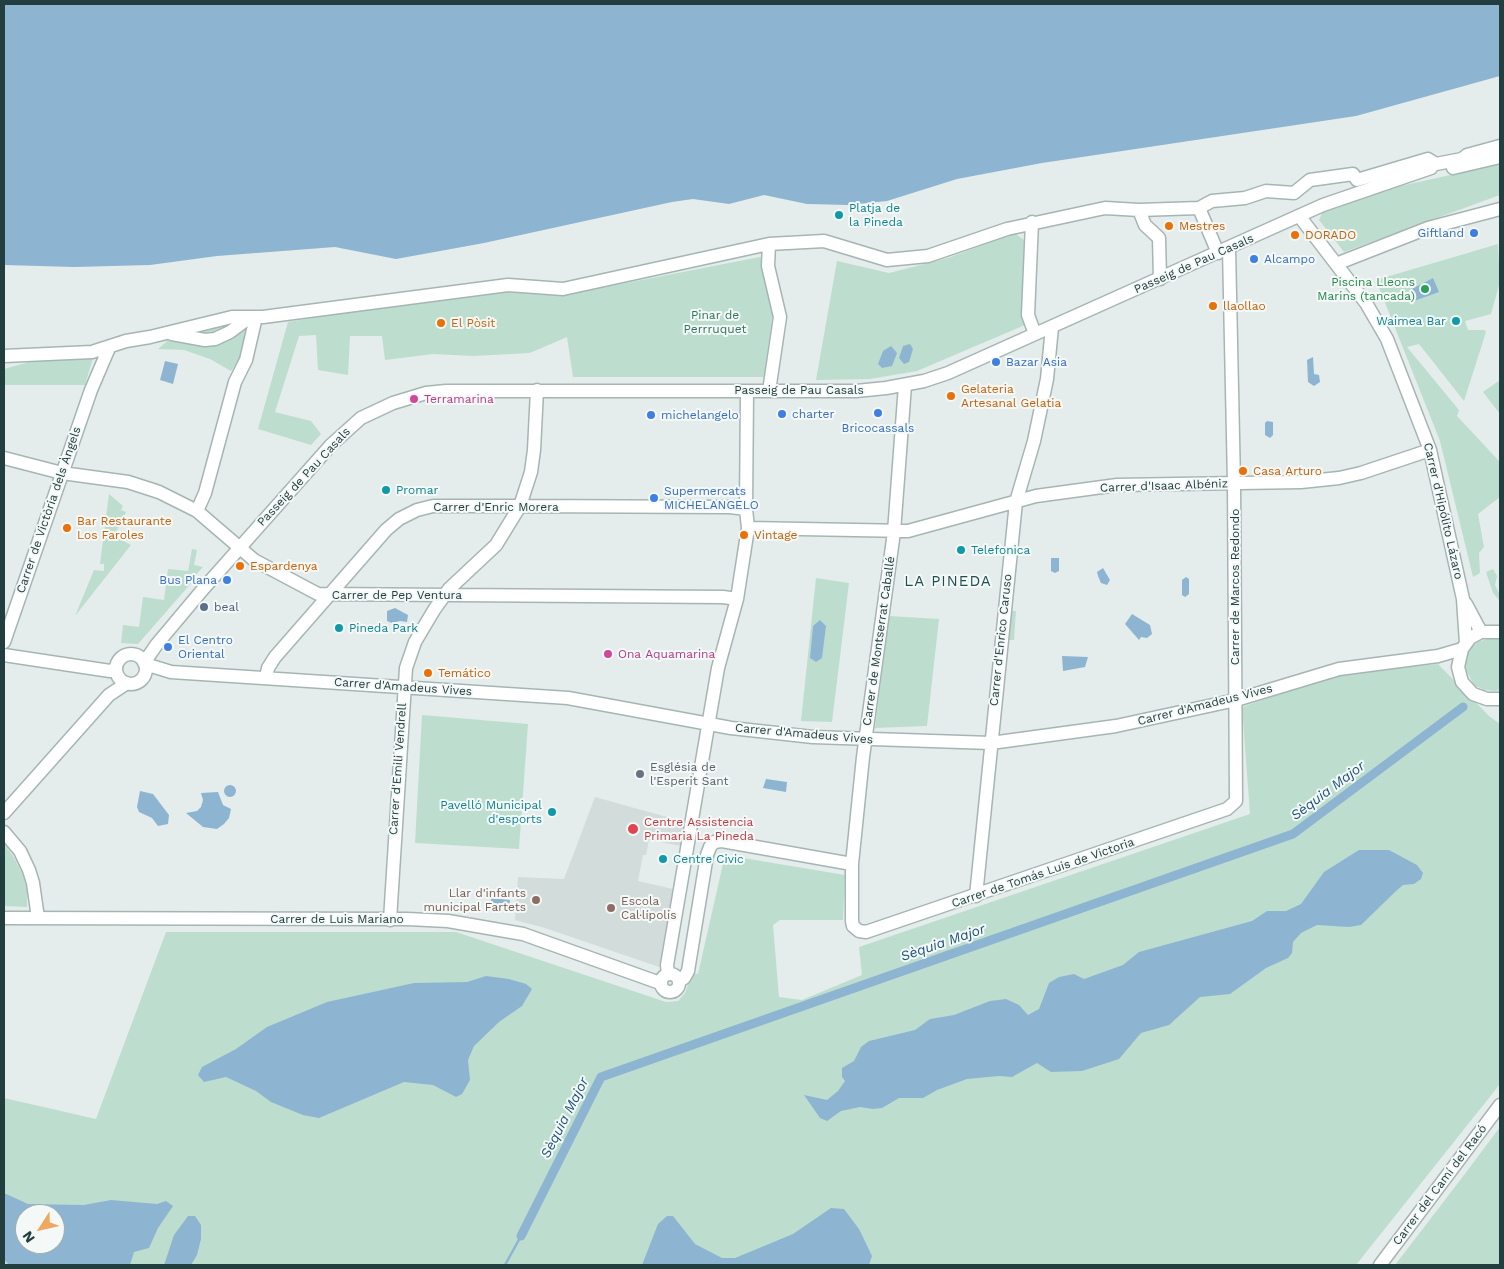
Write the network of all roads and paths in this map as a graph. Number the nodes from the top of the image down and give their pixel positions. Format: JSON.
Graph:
{"nodes":[{"id":1,"x":1500,"y":146,"type":"edge"},
{"id":2,"x":1500,"y":157,"type":"edge"},
{"id":3,"x":1199,"y":208,"type":"junction"},
{"id":4,"x":1500,"y":209,"type":"edge"},
{"id":5,"x":1139,"y":210,"type":"junction"},
{"id":6,"x":1300,"y":217,"type":"junction"},
{"id":7,"x":1032,"y":222,"type":"junction"},
{"id":8,"x":769,"y":244,"type":"junction"},
{"id":9,"x":1224,"y":251,"type":"junction"},
{"id":10,"x":1336,"y":264,"type":"junction"},
{"id":11,"x":1160,"y":279,"type":"junction"},
{"id":12,"x":253,"y":317,"type":"junction"},
{"id":13,"x":1052,"y":327,"type":"junction"},
{"id":14,"x":1035,"y":334,"type":"junction"},
{"id":15,"x":108,"y":348,"type":"junction"},
{"id":16,"x":4,"y":356,"type":"edge"},
{"id":17,"x":905,"y":385,"type":"junction"},
{"id":18,"x":537,"y":390,"type":"junction"},
{"id":19,"x":746,"y":391,"type":"junction"},
{"id":20,"x":769,"y":391,"type":"junction"},
{"id":21,"x":1430,"y":450,"type":"junction"},
{"id":22,"x":4,"y":458,"type":"edge"},
{"id":23,"x":62,"y":474,"type":"junction"},
{"id":24,"x":1234,"y":483,"type":"junction"},
{"id":25,"x":1016,"y":502,"type":"junction"},
{"id":26,"x":520,"y":506,"type":"junction"},
{"id":27,"x":746,"y":509,"type":"junction"},
{"id":28,"x":197,"y":511,"type":"junction"},
{"id":29,"x":748,"y":528,"type":"junction"},
{"id":30,"x":894,"y":532,"type":"junction"},
{"id":31,"x":239,"y":548,"type":"junction"},
{"id":32,"x":328,"y":595,"type":"junction"},
{"id":33,"x":444,"y":596,"type":"junction"},
{"id":34,"x":737,"y":599,"type":"junction"},
{"id":35,"x":1463,"y":600,"type":"junction"},
{"id":36,"x":1481,"y":632,"type":"junction"},
{"id":37,"x":1500,"y":632,"type":"edge"},
{"id":38,"x":4,"y":642,"type":"edge"},
{"id":39,"x":1464,"y":646,"type":"junction"},
{"id":40,"x":155,"y":647,"type":"junction"},
{"id":41,"x":4,"y":655,"type":"edge"},
{"id":42,"x":133,"y":655,"type":"junction"},
{"id":43,"x":1438,"y":656,"type":"junction"},
{"id":44,"x":1458,"y":667,"type":"junction"},
{"id":45,"x":110,"y":668,"type":"junction"},
{"id":46,"x":144,"y":668,"type":"junction"},
{"id":47,"x":162,"y":671,"type":"junction"},
{"id":48,"x":266,"y":678,"type":"junction"},
{"id":49,"x":127,"y":683,"type":"junction"},
{"id":50,"x":403,"y":687,"type":"junction"},
{"id":51,"x":111,"y":691,"type":"junction"},
{"id":52,"x":1500,"y":699,"type":"edge"},
{"id":53,"x":1236,"y":700,"type":"junction"},
{"id":54,"x":709,"y":724,"type":"junction"},
{"id":55,"x":866,"y":740,"type":"junction"},
{"id":56,"x":991,"y":742,"type":"junction"},
{"id":57,"x":1233,"y":805,"type":"joint"},
{"id":58,"x":4,"y":814,"type":"edge"},
{"id":59,"x":4,"y":832,"type":"edge"},
{"id":60,"x":852,"y":864,"type":"junction"},
{"id":61,"x":976,"y":896,"type":"junction"},
{"id":62,"x":4,"y":918,"type":"edge"},
{"id":63,"x":38,"y":918,"type":"junction"},
{"id":64,"x":390,"y":920,"type":"junction"},
{"id":65,"x":853,"y":926,"type":"joint"},
{"id":66,"x":669,"y":979,"type":"junction"},
{"id":67,"x":1500,"y":1105,"type":"edge"},
{"id":68,"x":1380,"y":1265,"type":"edge"}],
"edges":[{"from":1,"to":3,"type":"street"},
{"from":2,"to":6,"type":"street","name":"Passeig de Pau Casals"},
{"from":3,"to":5,"type":"street"},
{"from":3,"to":9,"type":"street"},
{"from":4,"to":10,"type":"street"},
{"from":5,"to":7,"type":"street"},
{"from":5,"to":11,"type":"street"},
{"from":6,"to":9,"type":"street","name":"Passeig de Pau Casals"},
{"from":6,"to":10,"type":"street","name":"Carrer d'Hipólito Lázaro"},
{"from":7,"to":8,"type":"street"},
{"from":7,"to":14,"type":"street"},
{"from":8,"to":12,"type":"street"},
{"from":8,"to":20,"type":"street"},
{"from":9,"to":11,"type":"street","name":"Passeig de Pau Casals"},
{"from":9,"to":24,"type":"street","name":"Carrer de Marcos Redondo"},
{"from":10,"to":21,"type":"street","name":"Carrer d'Hipólito Lázaro"},
{"from":11,"to":13,"type":"street","name":"Passeig de Pau Casals"},
{"from":12,"to":15,"type":"street"},
{"from":12,"to":28,"type":"street"},
{"from":13,"to":14,"type":"street","name":"Passeig de Pau Casals"},
{"from":13,"to":25,"type":"street","name":"Carrer d'Enrico Caruso"},
{"from":14,"to":17,"type":"street","name":"Passeig de Pau Casals"},
{"from":15,"to":16,"type":"street"},
{"from":15,"to":23,"type":"street","name":"Carrer de Victòria dels Àngels"},
{"from":17,"to":20,"type":"street","name":"Passeig de Pau Casals"},
{"from":17,"to":30,"type":"street","name":"Carrer de Montserrat Caballé"},
{"from":18,"to":19,"type":"street","name":"Passeig de Pau Casals"},
{"from":18,"to":26,"type":"street","name":"Carrer d'Emili Vendrell"},
{"from":18,"to":31,"type":"street","name":"Passeig de Pau Casals"},
{"from":19,"to":20,"type":"street","name":"Passeig de Pau Casals"},
{"from":19,"to":27,"type":"street"},
{"from":21,"to":24,"type":"street","name":"Carrer d'Isaac Albéniz"},
{"from":21,"to":35,"type":"street","name":"Carrer d'Hipólito Lázaro"},
{"from":22,"to":23,"type":"street","name":"Carrer de Pep Ventura"},
{"from":23,"to":28,"type":"street","name":"Carrer de Pep Ventura"},
{"from":23,"to":38,"type":"street","name":"Carrer de Victòria dels Àngels"},
{"from":24,"to":25,"type":"street","name":"Carrer d'Isaac Albéniz"},
{"from":24,"to":53,"type":"street","name":"Carrer de Marcos Redondo"},
{"from":25,"to":30,"type":"street","name":"Carrer d'Isaac Albéniz"},
{"from":25,"to":56,"type":"street","name":"Carrer d'Enrico Caruso"},
{"from":26,"to":27,"type":"street","name":"Carrer d'Enric Morera"},
{"from":26,"to":32,"type":"street","name":"Carrer d'Enric Morera"},
{"from":26,"to":33,"type":"street","name":"Carrer d'Emili Vendrell"},
{"from":27,"to":29,"type":"street"},
{"from":28,"to":31,"type":"street","name":"Carrer de Pep Ventura"},
{"from":29,"to":30,"type":"street","name":"Carrer d'Isaac Albéniz"},
{"from":29,"to":34,"type":"street"},
{"from":30,"to":55,"type":"street","name":"Carrer de Montserrat Caballé"},
{"from":31,"to":32,"type":"street","name":"Carrer de Pep Ventura"},
{"from":31,"to":40,"type":"street","name":"Passeig de Pau Casals"},
{"from":32,"to":33,"type":"street","name":"Carrer de Pep Ventura"},
{"from":32,"to":48,"type":"street","name":"Carrer d'Enric Morera"},
{"from":33,"to":34,"type":"street","name":"Carrer de Pep Ventura"},
{"from":33,"to":50,"type":"street","name":"Carrer d'Emili Vendrell"},
{"from":34,"to":54,"type":"street"},
{"from":35,"to":36,"type":"street","name":"Carrer d'Hipólito Lázaro"},
{"from":35,"to":39,"type":"street","name":"Carrer d'Hipólito Lázaro"},
{"from":36,"to":37,"type":"street"},
{"from":36,"to":39,"type":"street","name":"Carrer d'Amadeus Vives"},
{"from":39,"to":43,"type":"street","name":"Carrer d'Amadeus Vives"},
{"from":39,"to":44,"type":"street","name":"Carrer d'Hipólito Lázaro"},
{"from":40,"to":42,"type":"street","name":"Passeig de Pau Casals"},
{"from":40,"to":46,"type":"street","name":"Passeig de Pau Casals"},
{"from":40,"to":47,"type":"street"},
{"from":41,"to":45,"type":"street"},
{"from":42,"to":45,"type":"street"},
{"from":42,"to":46,"type":"street"},
{"from":43,"to":44,"type":"street"},
{"from":43,"to":53,"type":"street","name":"Carrer d'Amadeus Vives"},
{"from":44,"to":52,"type":"street"},
{"from":45,"to":49,"type":"street"},
{"from":45,"to":51,"type":"street"},
{"from":46,"to":47,"type":"street","name":"Carrer d'Amadeus Vives"},
{"from":46,"to":49,"type":"street"},
{"from":47,"to":48,"type":"street","name":"Carrer d'Amadeus Vives"},
{"from":48,"to":50,"type":"street","name":"Carrer d'Amadeus Vives"},
{"from":49,"to":51,"type":"street"},
{"from":50,"to":54,"type":"street","name":"Carrer d'Amadeus Vives"},
{"from":50,"to":64,"type":"street","name":"Carrer d'Emili Vendrell"},
{"from":51,"to":58,"type":"street"},
{"from":53,"to":56,"type":"street","name":"Carrer d'Amadeus Vives"},
{"from":53,"to":57,"type":"street","name":"Carrer de Marcos Redondo"},
{"from":54,"to":55,"type":"street","name":"Carrer d'Amadeus Vives"},
{"from":54,"to":66,"type":"street"},
{"from":55,"to":56,"type":"street","name":"Carrer d'Amadeus Vives"},
{"from":55,"to":60,"type":"street","name":"Carrer de Montserrat Caballé"},
{"from":56,"to":61,"type":"street","name":"Carrer d'Enrico Caruso"},
{"from":57,"to":61,"type":"street","name":"Carrer de Tomás Luis de Victoria"},
{"from":59,"to":63,"type":"street"},
{"from":60,"to":65,"type":"street","name":"Carrer de Montserrat Caballé"},
{"from":60,"to":66,"type":"street"},
{"from":61,"to":65,"type":"street","name":"Carrer de Tomás Luis de Victoria"},
{"from":62,"to":63,"type":"street","name":"Carrer de Luis Mariano"},
{"from":63,"to":64,"type":"street","name":"Carrer de Luis Mariano"},
{"from":64,"to":66,"type":"street","name":"Carrer de Luis Mariano"},
{"from":67,"to":68,"type":"street","name":"Carrer del Camí del Racó"}]}
